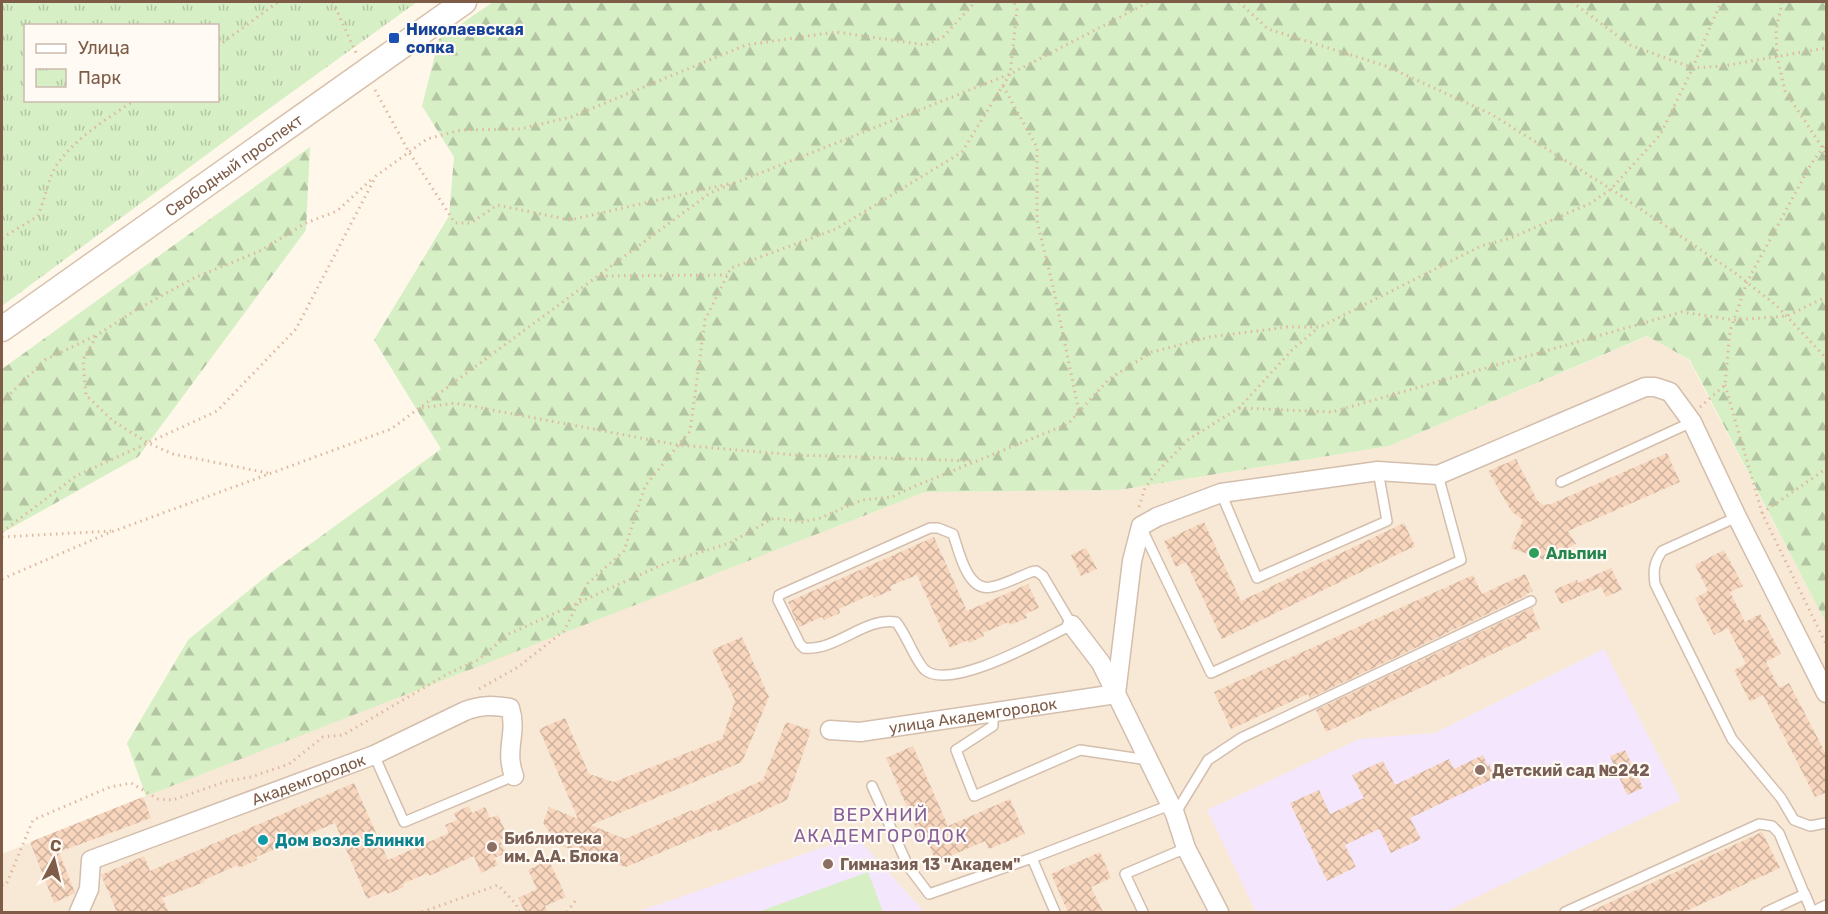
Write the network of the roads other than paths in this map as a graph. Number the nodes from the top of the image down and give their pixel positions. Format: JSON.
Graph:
{"nodes":[{"id":1,"x":464,"y":2,"type":"edge"},
{"id":2,"x":2,"y":329,"type":"edge"},
{"id":3,"x":1694,"y":426,"type":"junction"},
{"id":4,"x":1378,"y":471,"type":"junction"},
{"id":5,"x":1438,"y":475,"type":"junction"},
{"id":6,"x":1562,"y":482,"type":"dead end"},
{"id":7,"x":1221,"y":493,"type":"junction"},
{"id":8,"x":1737,"y":517,"type":"junction"},
{"id":9,"x":1141,"y":526,"type":"junction"},
{"id":10,"x":1531,"y":601,"type":"dead end"},
{"id":11,"x":1072,"y":625,"type":"junction"},
{"id":12,"x":1827,"y":693,"type":"edge"},
{"id":13,"x":1116,"y":694,"type":"junction"},
{"id":14,"x":993,"y":712,"type":"junction"},
{"id":15,"x":830,"y":730,"type":"dead end"},
{"id":16,"x":374,"y":755,"type":"junction"},
{"id":17,"x":1148,"y":760,"type":"junction"},
{"id":18,"x":514,"y":776,"type":"joint"},
{"id":19,"x":872,"y":786,"type":"dead end"},
{"id":20,"x":1172,"y":809,"type":"junction"},
{"id":21,"x":1827,"y":823,"type":"edge"},
{"id":22,"x":1186,"y":848,"type":"junction"},
{"id":23,"x":1032,"y":858,"type":"junction"},
{"id":24,"x":1805,"y":894,"type":"junction"},
{"id":25,"x":1827,"y":905,"type":"edge"},
{"id":26,"x":79,"y":912,"type":"edge"},
{"id":27,"x":1055,"y":912,"type":"edge"},
{"id":28,"x":1143,"y":912,"type":"edge"},
{"id":29,"x":1219,"y":912,"type":"edge"},
{"id":30,"x":1565,"y":912,"type":"edge"},
{"id":31,"x":1766,"y":912,"type":"edge"}],
"edges":[{"from":1,"to":2,"type":"main road","name":"Свободный проспект"},
{"from":3,"to":5,"type":"street"},
{"from":3,"to":6,"type":"lane"},
{"from":3,"to":8,"type":"street"},
{"from":4,"to":5,"type":"street"},
{"from":4,"to":7,"type":"street"},
{"from":4,"to":7,"type":"lane"},
{"from":5,"to":9,"type":"lane"},
{"from":7,"to":9,"type":"street"},
{"from":8,"to":12,"type":"street"},
{"from":8,"to":21,"type":"lane"},
{"from":9,"to":13,"type":"street"},
{"from":10,"to":20,"type":"lane"},
{"from":11,"to":11,"type":"lane"},
{"from":11,"to":13,"type":"street"},
{"from":13,"to":14,"type":"street","name":"улица Академгородок"},
{"from":13,"to":17,"type":"street"},
{"from":14,"to":15,"type":"street","name":"улица Академгородок"},
{"from":14,"to":17,"type":"lane"},
{"from":16,"to":18,"type":"lane"},
{"from":16,"to":18,"type":"street","name":"Академгородок"},
{"from":16,"to":26,"type":"street","name":"Академгородок"},
{"from":17,"to":20,"type":"street"},
{"from":19,"to":23,"type":"lane"},
{"from":20,"to":22,"type":"street"},
{"from":20,"to":23,"type":"lane"},
{"from":22,"to":28,"type":"lane"},
{"from":22,"to":29,"type":"street"},
{"from":23,"to":27,"type":"lane"},
{"from":24,"to":25,"type":"lane"},
{"from":24,"to":30,"type":"lane"},
{"from":24,"to":31,"type":"lane"}]}
